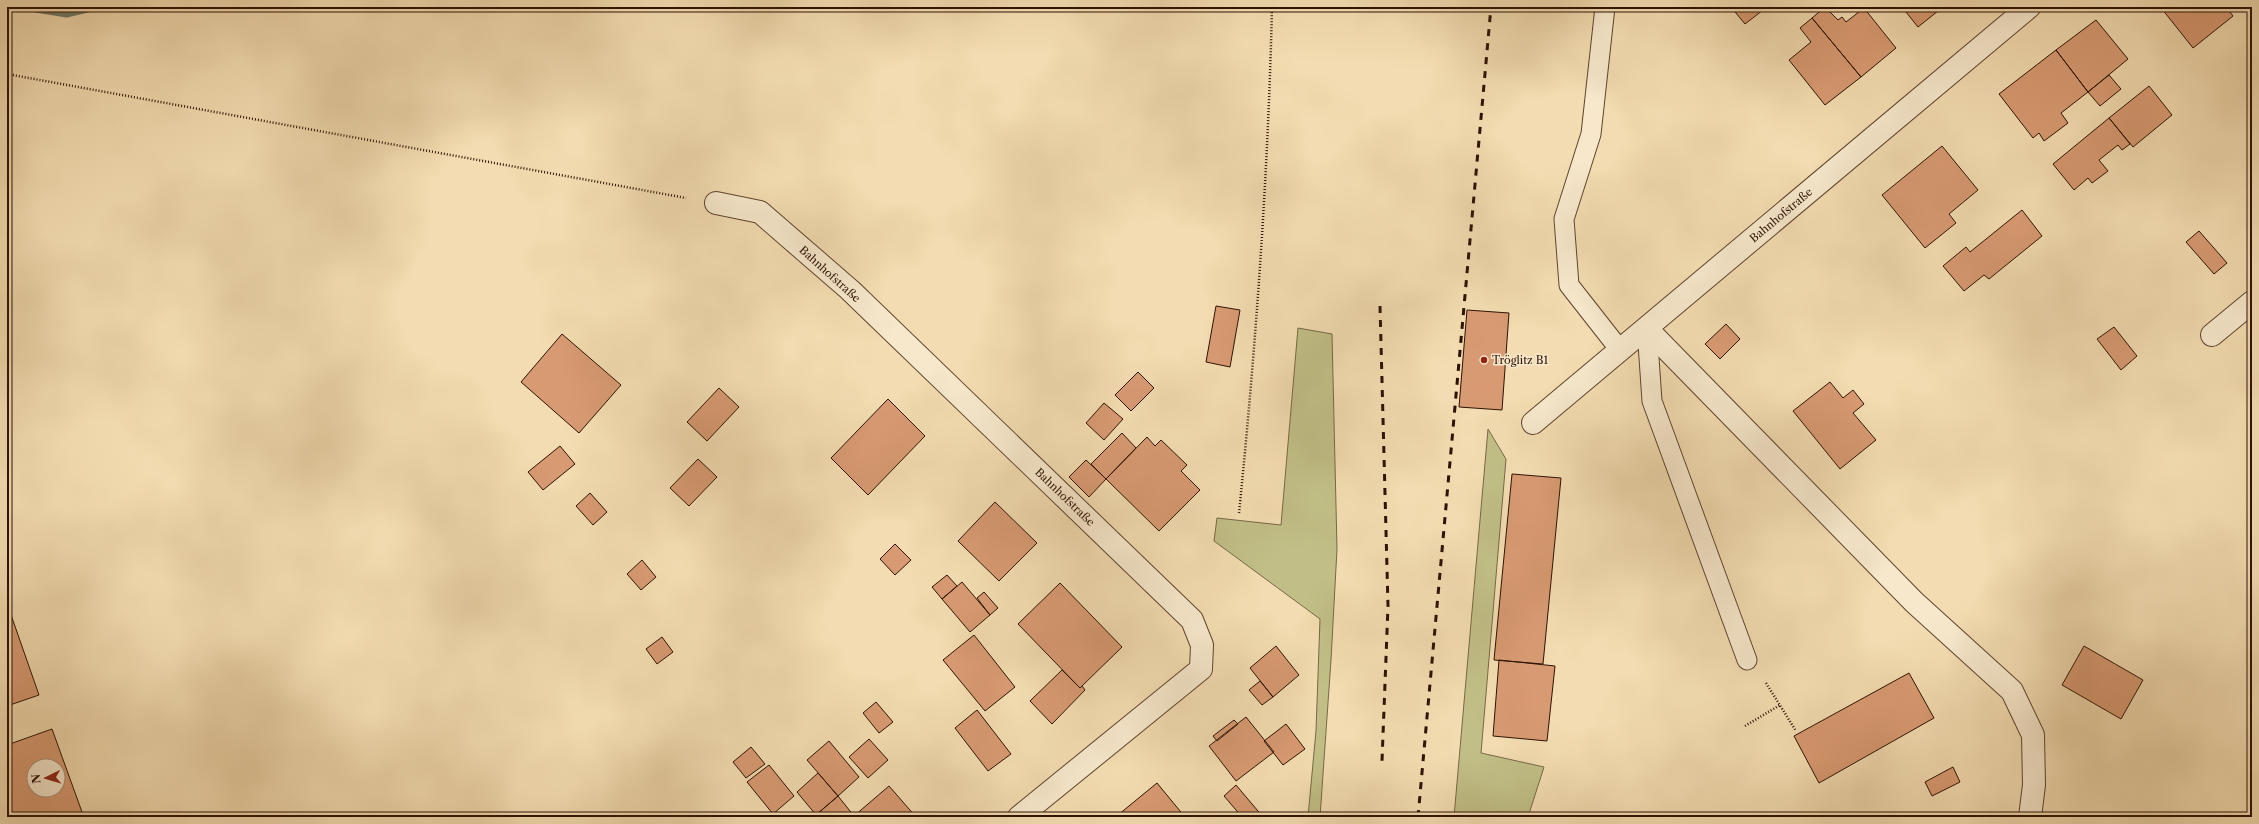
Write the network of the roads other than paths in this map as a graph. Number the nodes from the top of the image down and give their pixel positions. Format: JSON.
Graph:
{"nodes":[{"id":1,"x":1605,"y":7,"type":"edge"},
{"id":2,"x":2029,"y":7,"type":"edge"},
{"id":3,"x":716,"y":203,"type":"road end"},
{"id":4,"x":2252,"y":302,"type":"edge"},
{"id":5,"x":1647,"y":328,"type":"junction"},
{"id":6,"x":2212,"y":335,"type":"dead end"},
{"id":7,"x":1620,"y":350,"type":"junction"},
{"id":8,"x":1533,"y":423,"type":"dead end"},
{"id":9,"x":1747,"y":660,"type":"road end"},
{"id":10,"x":1019,"y":817,"type":"edge"},
{"id":11,"x":2030,"y":817,"type":"edge"}],
"edges":[{"from":1,"to":7,"type":"lane"},
{"from":2,"to":5,"type":"street","name":"Bahnhofstraße"},
{"from":3,"to":10,"type":"street","name":"Bahnhofstraße"},
{"from":4,"to":6,"type":"street"},
{"from":5,"to":7,"type":"street","name":"Bahnhofstraße"},
{"from":5,"to":9,"type":"lane"},
{"from":5,"to":11,"type":"street"},
{"from":7,"to":8,"type":"street","name":"Bahnhofstraße"}]}
